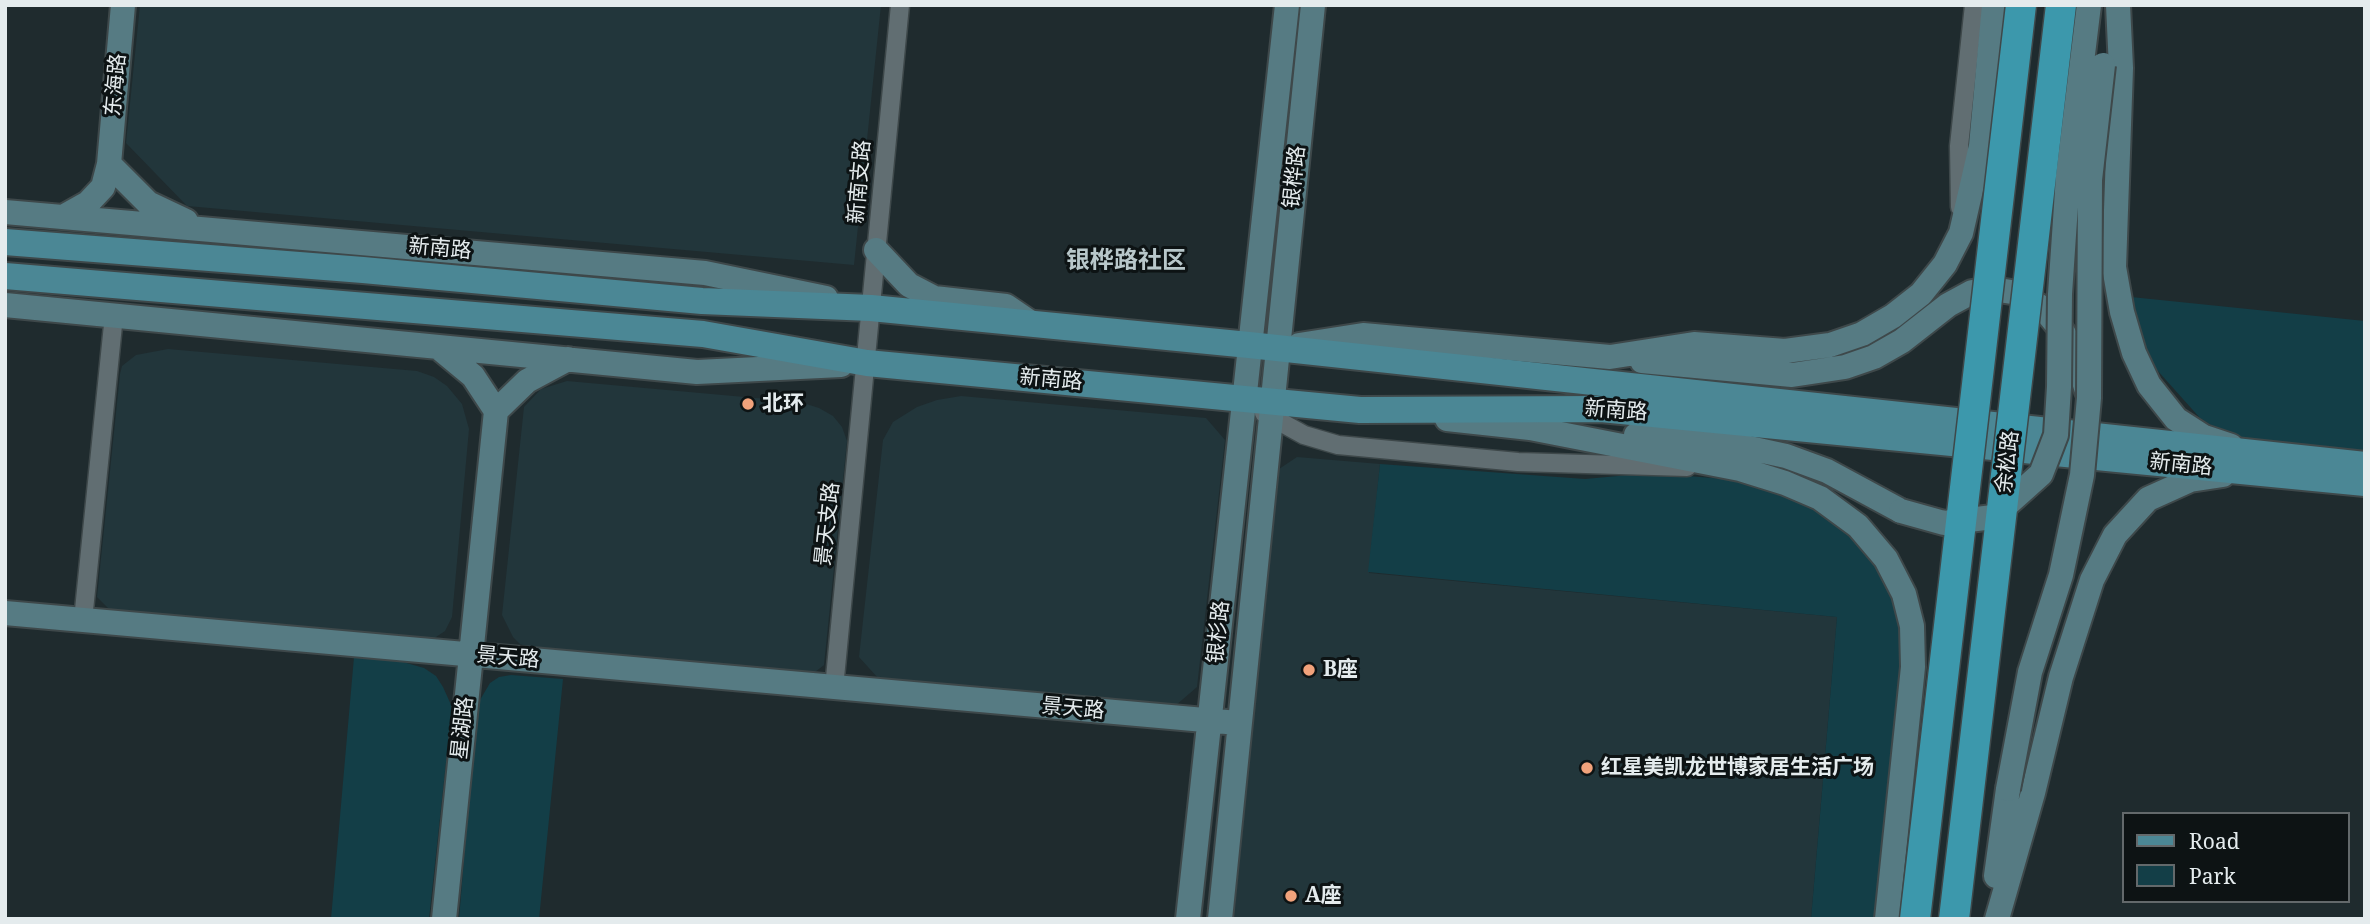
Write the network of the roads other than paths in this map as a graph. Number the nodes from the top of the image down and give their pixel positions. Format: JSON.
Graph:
{"nodes":[{"id":1,"x":123,"y":5,"type":"edge"},
{"id":2,"x":900,"y":5,"type":"edge"},
{"id":3,"x":1287,"y":5,"type":"edge"},
{"id":4,"x":1313,"y":5,"type":"edge"},
{"id":5,"x":1974,"y":5,"type":"edge"},
{"id":6,"x":1994,"y":5,"type":"edge"},
{"id":7,"x":2021,"y":5,"type":"edge"},
{"id":8,"x":2062,"y":5,"type":"edge"},
{"id":9,"x":2089,"y":5,"type":"edge"},
{"id":10,"x":2110,"y":5,"type":"edge"},
{"id":11,"x":2118,"y":5,"type":"edge"},
{"id":12,"x":109,"y":164,"type":"junction"},
{"id":13,"x":5,"y":212,"type":"edge"},
{"id":14,"x":63,"y":217,"type":"junction"},
{"id":15,"x":201,"y":229,"type":"junction"},
{"id":16,"x":1961,"y":233,"type":"junction"},
{"id":17,"x":5,"y":242,"type":"edge"},
{"id":18,"x":876,"y":250,"type":"junction"},
{"id":19,"x":5,"y":276,"type":"edge"},
{"id":20,"x":5,"y":305,"type":"edge"},
{"id":21,"x":872,"y":308,"type":"junction"},
{"id":22,"x":114,"y":315,"type":"junction"},
{"id":23,"x":1031,"y":323,"type":"junction"},
{"id":24,"x":1249,"y":345,"type":"junction"},
{"id":25,"x":438,"y":347,"type":"junction"},
{"id":26,"x":1277,"y":348,"type":"junction"},
{"id":27,"x":1610,"y":357,"type":"junction"},
{"id":28,"x":568,"y":359,"type":"junction"},
{"id":29,"x":867,"y":363,"type":"junction"},
{"id":30,"x":1244,"y":398,"type":"junction"},
{"id":31,"x":2089,"y":398,"type":"junction"},
{"id":32,"x":1272,"y":409,"type":"junction"},
{"id":33,"x":1360,"y":410,"type":"junction"},
{"id":34,"x":496,"y":411,"type":"junction"},
{"id":35,"x":1530,"y":428,"type":"junction"},
{"id":36,"x":2254,"y":462,"type":"junction"},
{"id":37,"x":2365,"y":465,"type":"edge"},
{"id":38,"x":1740,"y":469,"type":"junction"},
{"id":39,"x":2365,"y":483,"type":"edge"},
{"id":40,"x":5,"y":613,"type":"edge"},
{"id":41,"x":83,"y":620,"type":"junction"},
{"id":42,"x":471,"y":655,"type":"junction"},
{"id":43,"x":834,"y":688,"type":"junction"},
{"id":44,"x":1209,"y":721,"type":"junction"},
{"id":45,"x":1238,"y":723,"type":"junction"},
{"id":46,"x":444,"y":919,"type":"edge"},
{"id":47,"x":1188,"y":919,"type":"edge"},
{"id":48,"x":1220,"y":919,"type":"edge"},
{"id":49,"x":1887,"y":919,"type":"edge"},
{"id":50,"x":1915,"y":919,"type":"edge"},
{"id":51,"x":1954,"y":919,"type":"edge"},
{"id":52,"x":1991,"y":919,"type":"edge"},
{"id":53,"x":1997,"y":919,"type":"edge"}],
"edges":[{"from":1,"to":12,"type":"main road","name":"东海路"},
{"from":2,"to":18,"type":"street","name":"新南支路"},
{"from":3,"to":24,"type":"main road","name":"银桦路"},
{"from":4,"to":26,"type":"main road","name":"银桦路"},
{"from":5,"to":16,"type":"street"},
{"from":6,"to":16,"type":"main road"},
{"from":7,"to":50,"type":"highway","name":"余松路","bridge":true},
{"from":8,"to":51,"type":"highway","name":"余松路","bridge":true},
{"from":9,"to":35,"type":"main road","bridge":true},
{"from":10,"to":31,"type":"main road","bridge":true},
{"from":11,"to":36,"type":"main road"},
{"from":12,"to":14,"type":"main road","name":"东海路"},
{"from":12,"to":15,"type":"main road"},
{"from":13,"to":14,"type":"main road","name":"新南路"},
{"from":14,"to":15,"type":"main road","name":"新南路"},
{"from":15,"to":21,"type":"main road","name":"新南路"},
{"from":16,"to":27,"type":"main road"},
{"from":17,"to":21,"type":"main road","name":"新南路"},
{"from":18,"to":21,"type":"street","name":"新南支路"},
{"from":18,"to":23,"type":"main road"},
{"from":19,"to":29,"type":"main road","name":"新南路"},
{"from":20,"to":22,"type":"main road","name":"新南路"},
{"from":21,"to":23,"type":"main road","name":"新南路"},
{"from":21,"to":29,"type":"street","name":"新南支路"},
{"from":22,"to":25,"type":"main road","name":"新南路"},
{"from":22,"to":41,"type":"street"},
{"from":23,"to":24,"type":"main road","name":"新南路"},
{"from":24,"to":26,"type":"main road","name":"新南路"},
{"from":24,"to":30,"type":"main road","name":"银杉路"},
{"from":25,"to":28,"type":"main road","name":"新南路"},
{"from":25,"to":34,"type":"main road"},
{"from":26,"to":27,"type":"main road"},
{"from":26,"to":32,"type":"main road","name":"银杉路"},
{"from":26,"to":36,"type":"main road","name":"新南路"},
{"from":27,"to":31,"type":"main road","bridge":true},
{"from":28,"to":29,"type":"main road","name":"新南路"},
{"from":28,"to":34,"type":"main road"},
{"from":29,"to":30,"type":"main road","name":"新南路"},
{"from":29,"to":43,"type":"street","name":"景天支路"},
{"from":30,"to":32,"type":"main road","name":"新南路"},
{"from":30,"to":44,"type":"main road","name":"银杉路"},
{"from":31,"to":52,"type":"main road","bridge":true},
{"from":32,"to":33,"type":"main road","name":"新南路"},
{"from":32,"to":38,"type":"street"},
{"from":32,"to":45,"type":"main road","name":"银杉路"},
{"from":33,"to":35,"type":"main road"},
{"from":33,"to":36,"type":"main road","name":"新南路"},
{"from":34,"to":42,"type":"main road","name":"星湖路"},
{"from":35,"to":38,"type":"main road"},
{"from":36,"to":37,"type":"main road","name":"新南路"},
{"from":36,"to":39,"type":"main road","name":"新南路"},
{"from":36,"to":53,"type":"main road"},
{"from":38,"to":49,"type":"main road"},
{"from":40,"to":41,"type":"main road","name":"景天路"},
{"from":41,"to":42,"type":"main road","name":"景天路"},
{"from":42,"to":43,"type":"main road","name":"景天路"},
{"from":42,"to":46,"type":"main road","name":"星湖路"},
{"from":43,"to":44,"type":"main road","name":"景天路"},
{"from":44,"to":45,"type":"main road","name":"景天路"},
{"from":44,"to":47,"type":"main road","name":"银杉路"},
{"from":45,"to":48,"type":"main road","name":"银杉路"}]}
